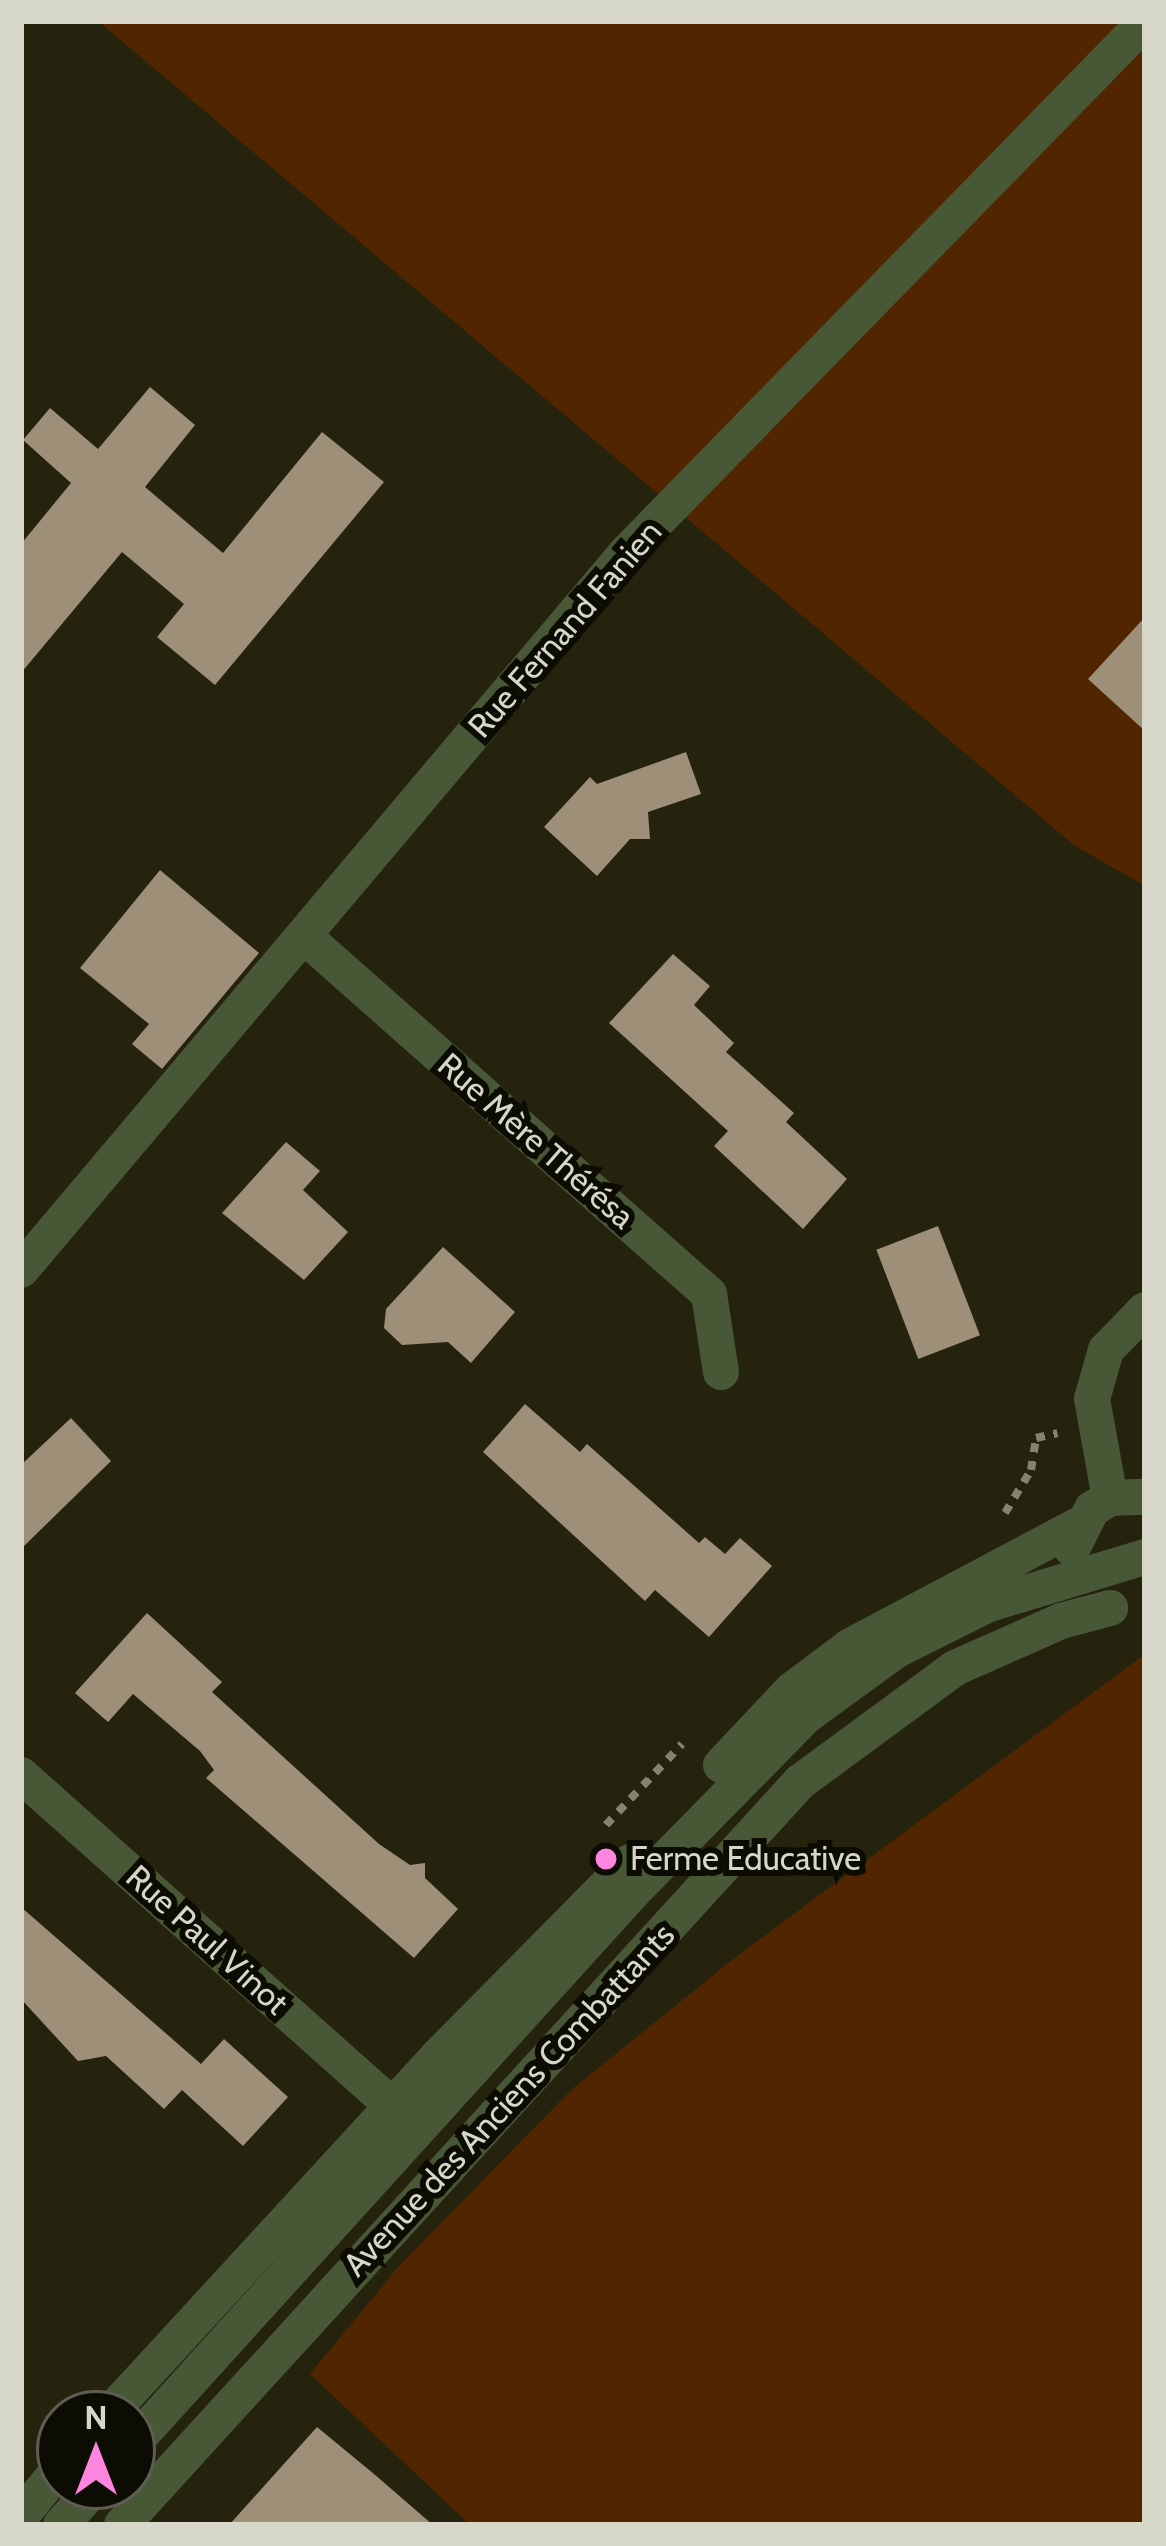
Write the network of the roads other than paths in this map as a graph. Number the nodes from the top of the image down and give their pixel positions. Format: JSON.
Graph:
{"nodes":[{"id":1,"x":1145,"y":22,"type":"edge"},
{"id":2,"x":304,"y":936,"type":"junction"},
{"id":3,"x":21,"y":1270,"type":"edge"},
{"id":4,"x":1145,"y":1310,"type":"edge"},
{"id":5,"x":721,"y":1372,"type":"dead end"},
{"id":6,"x":1128,"y":1498,"type":"edge"},
{"id":7,"x":1078,"y":1525,"type":"junction"},
{"id":8,"x":1145,"y":1557,"type":"edge"},
{"id":9,"x":1077,"y":1580,"type":"junction"},
{"id":10,"x":1128,"y":1609,"type":"edge"},
{"id":11,"x":21,"y":1775,"type":"edge"},
{"id":12,"x":393,"y":2106,"type":"junction"},
{"id":13,"x":132,"y":2390,"type":"edge"},
{"id":14,"x":156,"y":2419,"type":"edge"},
{"id":15,"x":122,"y":2525,"type":"edge"}],
"edges":[{"from":1,"to":2,"type":"street","name":"Rue Fernand Fanien"},
{"from":2,"to":3,"type":"street","name":"Rue Fernand Fanien"},
{"from":2,"to":5,"type":"street","name":"Rue Mère Thérésa"},
{"from":4,"to":6,"type":"street"},
{"from":6,"to":7,"type":"street"},
{"from":7,"to":9,"type":"street"},
{"from":7,"to":12,"type":"street"},
{"from":8,"to":9,"type":"street"},
{"from":9,"to":10,"type":"street"},
{"from":9,"to":14,"type":"street"},
{"from":10,"to":15,"type":"street","name":"Avenue des Anciens Combattants"},
{"from":11,"to":12,"type":"street","name":"Rue Paul Vinot"},
{"from":12,"to":13,"type":"street"}]}
